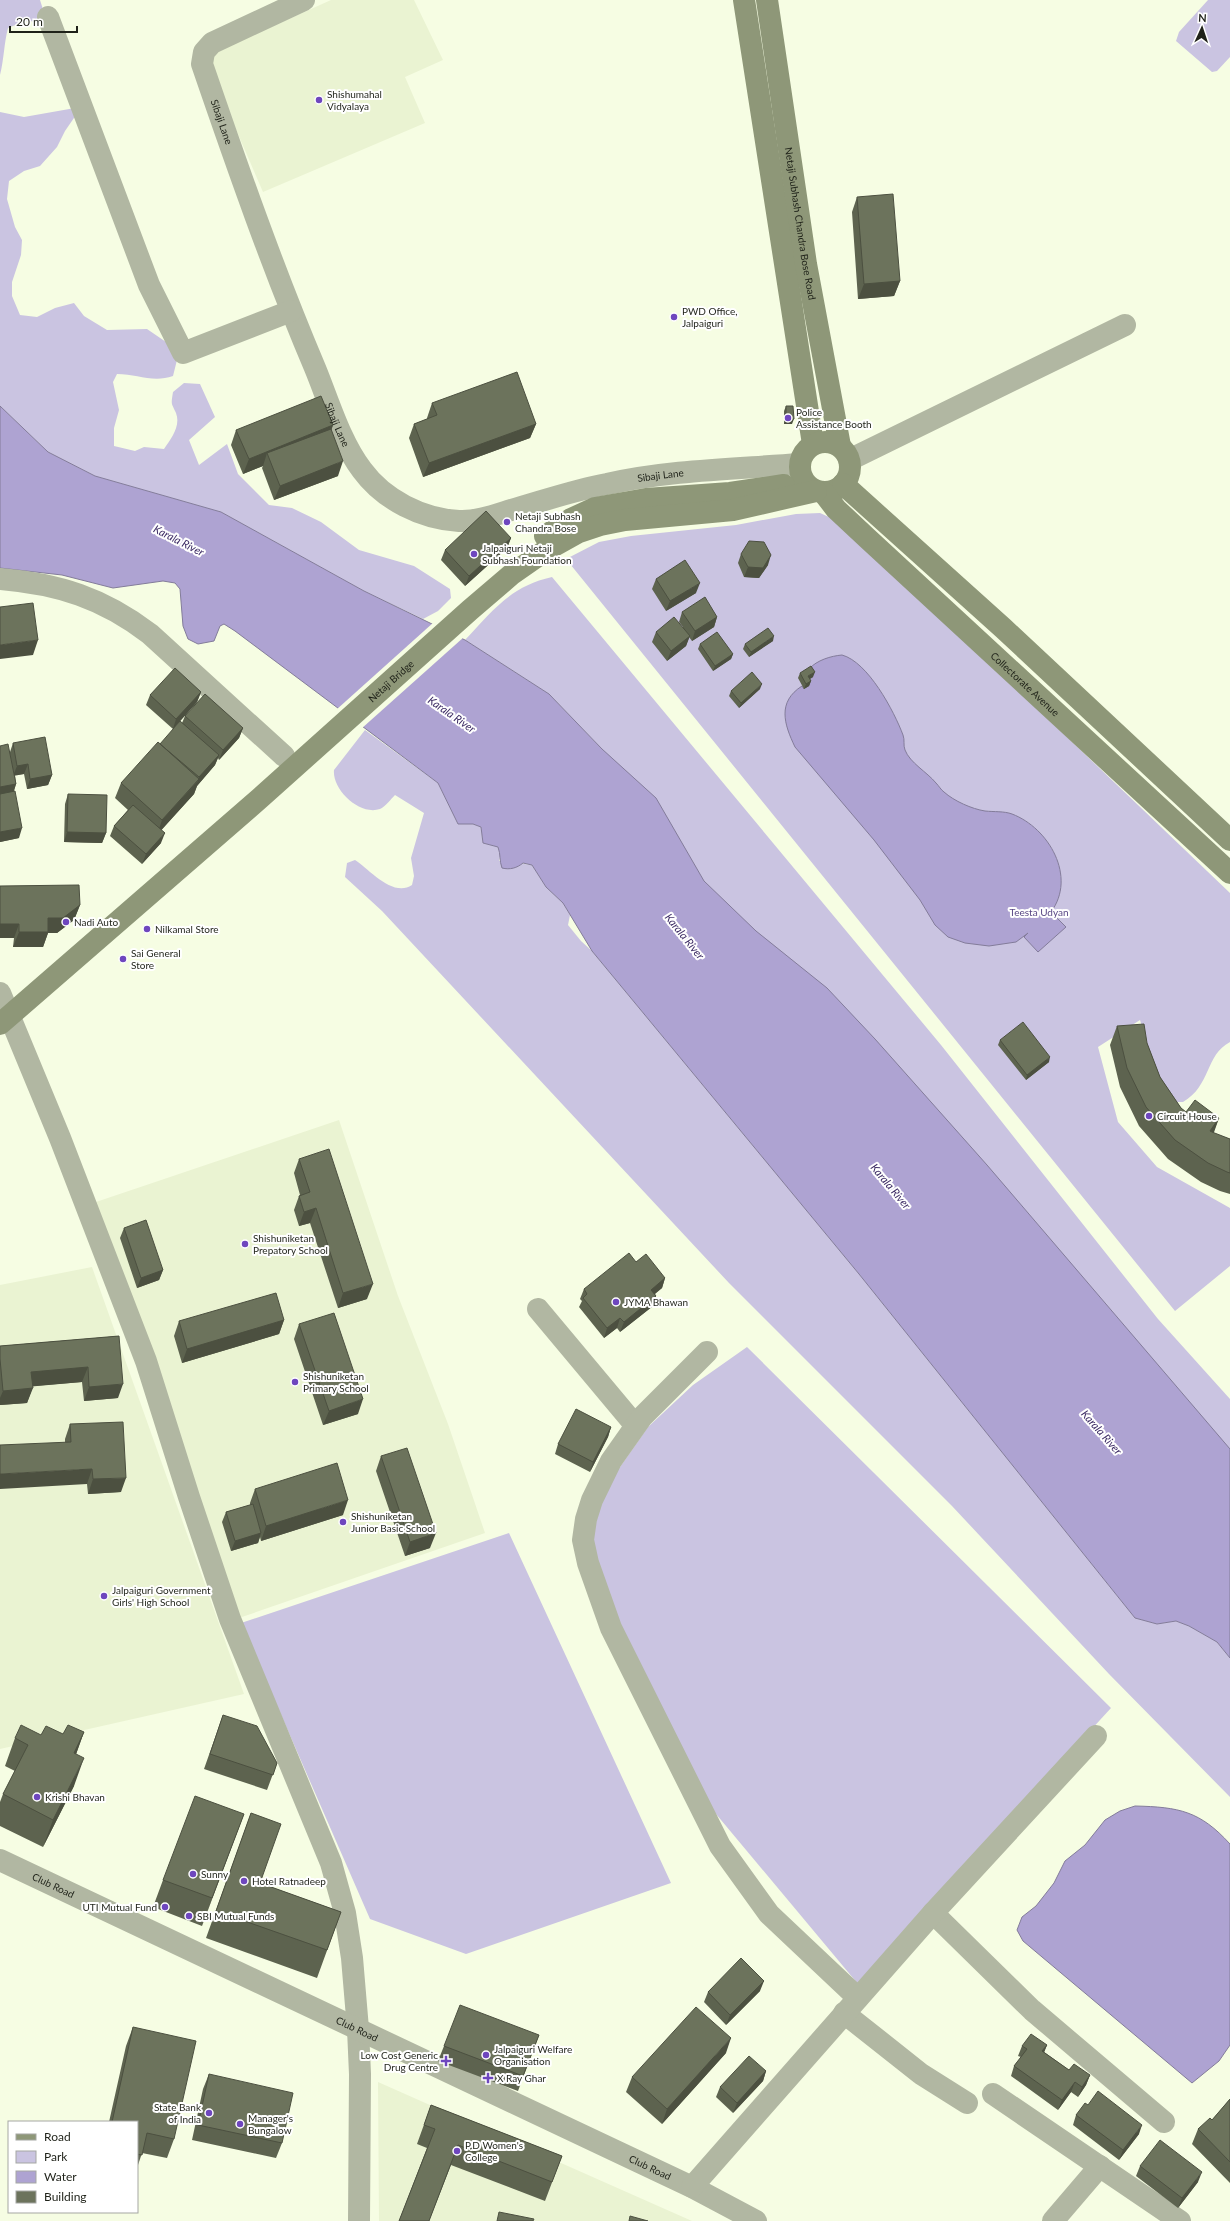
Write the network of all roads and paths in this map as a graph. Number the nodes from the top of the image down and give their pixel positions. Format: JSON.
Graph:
{"nodes":[{"id":1,"x":304,"y":0,"type":"edge"},
{"id":2,"x":744,"y":0,"type":"edge"},
{"id":3,"x":767,"y":0,"type":"edge"},
{"id":4,"x":48,"y":17,"type":"dead end"},
{"id":5,"x":291,"y":311,"type":"junction"},
{"id":6,"x":1125,"y":325,"type":"dead end"},
{"id":7,"x":813,"y":444,"type":"junction"},
{"id":8,"x":845,"y":453,"type":"junction"},
{"id":9,"x":811,"y":482,"type":"junction"},
{"id":10,"x":843,"y":484,"type":"junction"},
{"id":11,"x":0,"y":579,"type":"edge"},
{"id":12,"x":470,"y":610,"type":"junction"},
{"id":13,"x":284,"y":756,"type":"dead end"},
{"id":14,"x":1160,"y":775,"type":"junction"},
{"id":15,"x":1143,"y":793,"type":"junction"},
{"id":16,"x":1230,"y":840,"type":"edge"},
{"id":17,"x":1230,"y":873,"type":"edge"},
{"id":18,"x":0,"y":992,"type":"edge"},
{"id":19,"x":5,"y":1020,"type":"edge"},
{"id":20,"x":538,"y":1309,"type":"dead end"},
{"id":21,"x":706,"y":1352,"type":"dead end"},
{"id":22,"x":635,"y":1425,"type":"junction"},
{"id":23,"x":1096,"y":1736,"type":"dead end"},
{"id":24,"x":0,"y":1860,"type":"edge"},
{"id":25,"x":933,"y":1913,"type":"junction"},
{"id":26,"x":851,"y":2005,"type":"junction"},
{"id":27,"x":358,"y":2029,"type":"junction"},
{"id":28,"x":994,"y":2094,"type":"dead end"},
{"id":29,"x":967,"y":2103,"type":"dead end"},
{"id":30,"x":1164,"y":2122,"type":"dead end"},
{"id":31,"x":1100,"y":2166,"type":"junction"},
{"id":32,"x":692,"y":2187,"type":"junction"},
{"id":33,"x":359,"y":2221,"type":"edge"},
{"id":34,"x":756,"y":2221,"type":"edge"},
{"id":35,"x":1053,"y":2221,"type":"edge"},
{"id":36,"x":1180,"y":2221,"type":"edge"}],
"edges":[{"from":1,"to":5,"type":"street","name":"Sibaji Lane"},
{"from":2,"to":7,"type":"street","name":"Netaji Subhash Chandra Bose Road"},
{"from":3,"to":8,"type":"street","name":"Netaji Subhash Chandra Bose Road"},
{"from":4,"to":5,"type":"street"},
{"from":5,"to":9,"type":"street","name":"Sibaji Lane"},
{"from":6,"to":8,"type":"street"},
{"from":7,"to":8,"type":"street"},
{"from":7,"to":9,"type":"street"},
{"from":8,"to":10,"type":"street"},
{"from":9,"to":10,"type":"street"},
{"from":9,"to":12,"type":"street"},
{"from":9,"to":12,"type":"street"},
{"from":9,"to":15,"type":"street","name":"Collectorate Avenue"},
{"from":10,"to":14,"type":"street"},
{"from":11,"to":13,"type":"street"},
{"from":12,"to":19,"type":"street","name":"Netaji Bridge"},
{"from":14,"to":15,"type":"street"},
{"from":14,"to":16,"type":"street"},
{"from":15,"to":17,"type":"street","name":"Collectorate Avenue"},
{"from":18,"to":19,"type":"street"},
{"from":19,"to":27,"type":"street"},
{"from":20,"to":22,"type":"street"},
{"from":21,"to":22,"type":"street"},
{"from":22,"to":26,"type":"street"},
{"from":23,"to":25,"type":"street"},
{"from":24,"to":27,"type":"street","name":"Club Road"},
{"from":25,"to":26,"type":"street"},
{"from":25,"to":30,"type":"street"},
{"from":26,"to":29,"type":"street"},
{"from":26,"to":32,"type":"street"},
{"from":27,"to":32,"type":"street","name":"Club Road"},
{"from":27,"to":33,"type":"street"},
{"from":28,"to":31,"type":"street"},
{"from":31,"to":35,"type":"street"},
{"from":31,"to":36,"type":"street"},
{"from":32,"to":34,"type":"street","name":"Club Road"}]}
